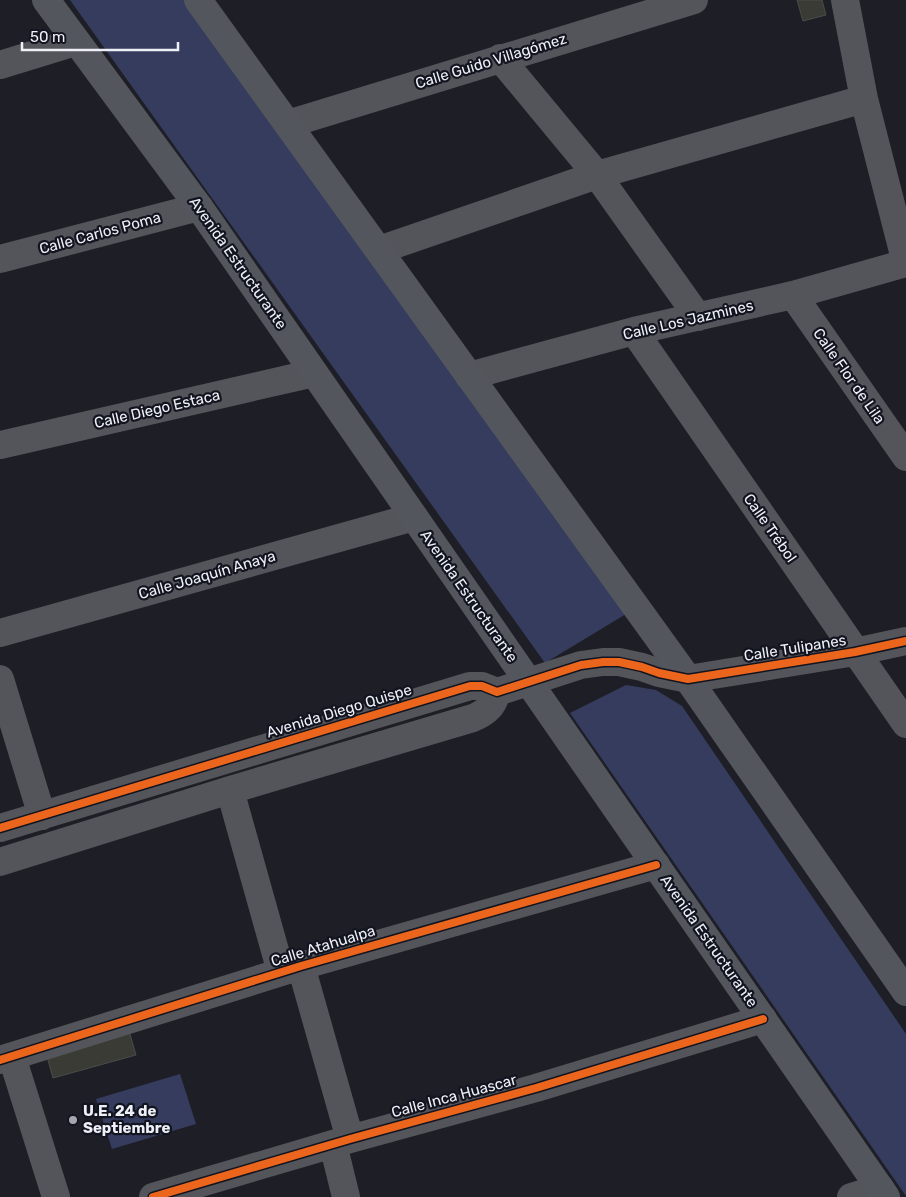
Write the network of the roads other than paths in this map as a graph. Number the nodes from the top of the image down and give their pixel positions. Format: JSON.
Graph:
{"nodes":[{"id":1,"x":46,"y":0,"type":"edge"},
{"id":2,"x":198,"y":0,"type":"edge"},
{"id":3,"x":845,"y":0,"type":"edge"},
{"id":4,"x":682,"y":2,"type":"edge"},
{"id":5,"x":75,"y":42,"type":"junction"},
{"id":6,"x":500,"y":58,"type":"junction"},
{"id":7,"x":0,"y":65,"type":"edge"},
{"id":8,"x":864,"y":99,"type":"junction"},
{"id":9,"x":288,"y":124,"type":"junction"},
{"id":10,"x":597,"y":175,"type":"junction"},
{"id":11,"x":199,"y":207,"type":"junction"},
{"id":12,"x":378,"y":250,"type":"junction"},
{"id":13,"x":0,"y":259,"type":"edge"},
{"id":14,"x":906,"y":263,"type":"edge"},
{"id":15,"x":793,"y":295,"type":"junction"},
{"id":16,"x":698,"y":317,"type":"junction"},
{"id":17,"x":634,"y":331,"type":"junction"},
{"id":18,"x":314,"y":373,"type":"junction"},
{"id":19,"x":469,"y":376,"type":"junction"},
{"id":20,"x":0,"y":444,"type":"edge"},
{"id":21,"x":906,"y":457,"type":"edge"},
{"id":22,"x":414,"y":516,"type":"junction"},
{"id":23,"x":0,"y":633,"type":"edge"},
{"id":24,"x":906,"y":641,"type":"edge"},
{"id":25,"x":855,"y":652,"type":"junction"},
{"id":26,"x":688,"y":678,"type":"junction"},
{"id":27,"x":0,"y":679,"type":"edge"},
{"id":28,"x":528,"y":681,"type":"junction"},
{"id":29,"x":497,"y":692,"type":"junction"},
{"id":30,"x":906,"y":724,"type":"edge"},
{"id":31,"x":230,"y":790,"type":"junction"},
{"id":32,"x":42,"y":816,"type":"junction"},
{"id":33,"x":0,"y":828,"type":"edge"},
{"id":34,"x":0,"y":862,"type":"edge"},
{"id":35,"x":656,"y":865,"type":"junction"},
{"id":36,"x":291,"y":969,"type":"junction"},
{"id":37,"x":906,"y":992,"type":"edge"},
{"id":38,"x":762,"y":1019,"type":"junction"},
{"id":39,"x":6,"y":1058,"type":"edge"},
{"id":40,"x":341,"y":1141,"type":"junction"},
{"id":41,"x":883,"y":1193,"type":"edge"},
{"id":42,"x":56,"y":1197,"type":"edge"},
{"id":43,"x":153,"y":1197,"type":"edge"},
{"id":44,"x":346,"y":1197,"type":"edge"},
{"id":45,"x":851,"y":1197,"type":"edge"}],
"edges":[{"from":1,"to":5,"type":"main road","name":"Avenida Estructurante"},
{"from":2,"to":9,"type":"main road"},
{"from":3,"to":8,"type":"street"},
{"from":4,"to":6,"type":"street","name":"Calle Guido Villagómez"},
{"from":5,"to":7,"type":"street"},
{"from":5,"to":11,"type":"main road","name":"Avenida Estructurante"},
{"from":6,"to":9,"type":"street","name":"Calle Guido Villagómez"},
{"from":6,"to":10,"type":"street"},
{"from":8,"to":10,"type":"street"},
{"from":8,"to":14,"type":"street"},
{"from":9,"to":12,"type":"main road"},
{"from":10,"to":12,"type":"street"},
{"from":10,"to":16,"type":"street"},
{"from":11,"to":13,"type":"street","name":"Calle Carlos Poma"},
{"from":11,"to":18,"type":"main road","name":"Avenida Estructurante"},
{"from":12,"to":19,"type":"main road"},
{"from":14,"to":15,"type":"street","name":"Calle Los Jazmines"},
{"from":15,"to":16,"type":"street","name":"Calle Los Jazmines"},
{"from":15,"to":21,"type":"street","name":"Calle Flor de Lila"},
{"from":16,"to":17,"type":"street","name":"Calle Los Jazmines"},
{"from":17,"to":19,"type":"street","name":"Calle Los Jazmines"},
{"from":17,"to":25,"type":"street","name":"Calle Trébol"},
{"from":18,"to":20,"type":"street","name":"Calle Diego Estaca"},
{"from":18,"to":22,"type":"main road","name":"Avenida Estructurante"},
{"from":19,"to":26,"type":"main road"},
{"from":22,"to":23,"type":"street","name":"Calle Joaquín Anaya"},
{"from":22,"to":28,"type":"main road","name":"Avenida Estructurante"},
{"from":24,"to":25,"type":"street","name":"Calle Tulipanes"},
{"from":25,"to":26,"type":"street","name":"Calle Tulipanes"},
{"from":25,"to":30,"type":"street","name":"Calle Trébol"},
{"from":26,"to":28,"type":"street"},
{"from":26,"to":37,"type":"main road"},
{"from":27,"to":32,"type":"street"},
{"from":28,"to":29,"type":"street"},
{"from":28,"to":35,"type":"main road","name":"Avenida Estructurante"},
{"from":29,"to":31,"type":"street"},
{"from":29,"to":32,"type":"street","name":"Avenida Diego Quispe"},
{"from":31,"to":34,"type":"street"},
{"from":31,"to":36,"type":"street"},
{"from":32,"to":33,"type":"street","name":"Avenida Diego Quispe"},
{"from":35,"to":36,"type":"street","name":"Calle Atahualpa"},
{"from":35,"to":38,"type":"main road","name":"Avenida Estructurante"},
{"from":36,"to":39,"type":"street","name":"Calle Atahualpa"},
{"from":36,"to":40,"type":"street"},
{"from":38,"to":40,"type":"street","name":"Calle Inca Huascar"},
{"from":38,"to":41,"type":"main road","name":"Avenida Estructurante"},
{"from":39,"to":42,"type":"street"},
{"from":40,"to":43,"type":"street","name":"Calle Inca Huascar"},
{"from":40,"to":44,"type":"street"},
{"from":41,"to":45,"type":"street"}]}
